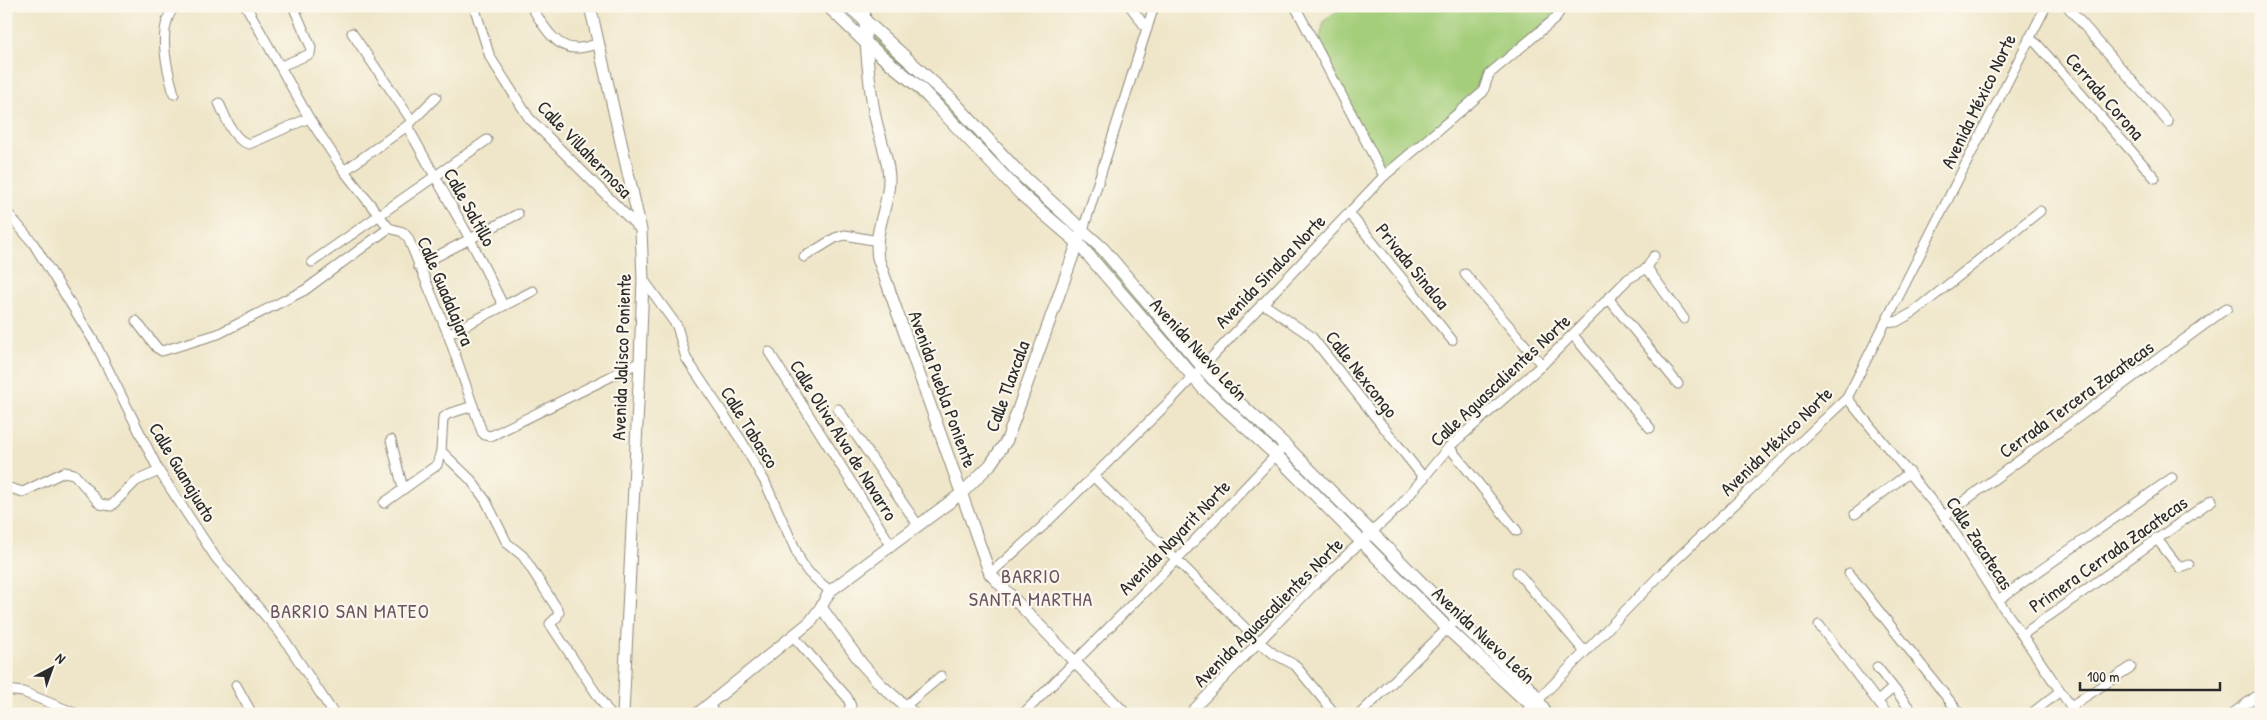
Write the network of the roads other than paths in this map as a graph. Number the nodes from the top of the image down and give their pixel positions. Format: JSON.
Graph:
{"nodes":[{"id":1,"x":174,"y":6,"type":"edge"},
{"id":2,"x":246,"y":6,"type":"edge"},
{"id":3,"x":293,"y":6,"type":"edge"},
{"id":4,"x":474,"y":6,"type":"edge"},
{"id":5,"x":532,"y":6,"type":"edge"},
{"id":6,"x":590,"y":6,"type":"edge"},
{"id":7,"x":828,"y":6,"type":"edge"},
{"id":8,"x":849,"y":6,"type":"edge"},
{"id":9,"x":864,"y":6,"type":"edge"},
{"id":10,"x":1130,"y":6,"type":"edge"},
{"id":11,"x":1154,"y":6,"type":"edge"},
{"id":12,"x":1294,"y":6,"type":"edge"},
{"id":13,"x":2046,"y":6,"type":"edge"},
{"id":14,"x":2067,"y":6,"type":"edge"},
{"id":15,"x":1558,"y":10,"type":"edge"},
{"id":16,"x":865,"y":22,"type":"junction"},
{"id":17,"x":1147,"y":29,"type":"junction"},
{"id":18,"x":352,"y":32,"type":"dead end"},
{"id":19,"x":2028,"y":38,"type":"junction"},
{"id":20,"x":866,"y":43,"type":"junction"},
{"id":21,"x":598,"y":44,"type":"junction"},
{"id":22,"x":280,"y":66,"type":"junction"},
{"id":23,"x":174,"y":94,"type":"dead end"},
{"id":24,"x":436,"y":97,"type":"dead end"},
{"id":25,"x":219,"y":103,"type":"dead end"},
{"id":26,"x":309,"y":118,"type":"junction"},
{"id":27,"x":2168,"y":122,"type":"dead end"},
{"id":28,"x":409,"y":124,"type":"junction"},
{"id":29,"x":487,"y":140,"type":"dead end"},
{"id":30,"x":6,"y":162,"type":"edge"},
{"id":31,"x":6,"y":168,"type":"edge"},
{"id":32,"x":344,"y":171,"type":"junction"},
{"id":33,"x":435,"y":175,"type":"junction"},
{"id":34,"x":1384,"y":176,"type":"junction"},
{"id":35,"x":2155,"y":178,"type":"dead end"},
{"id":36,"x":6,"y":211,"type":"edge"},
{"id":37,"x":2040,"y":211,"type":"dead end"},
{"id":38,"x":1349,"y":213,"type":"junction"},
{"id":39,"x":518,"y":214,"type":"dead end"},
{"id":40,"x":378,"y":216,"type":"junction"},
{"id":41,"x":389,"y":228,"type":"junction"},
{"id":42,"x":641,"y":230,"type":"junction"},
{"id":43,"x":1080,"y":236,"type":"junction"},
{"id":44,"x":470,"y":239,"type":"junction"},
{"id":45,"x":878,"y":241,"type":"junction"},
{"id":46,"x":1654,"y":256,"type":"dead end"},
{"id":47,"x":804,"y":257,"type":"dead end"},
{"id":48,"x":312,"y":262,"type":"dead end"},
{"id":49,"x":418,"y":266,"type":"junction"},
{"id":50,"x":1647,"y":268,"type":"junction"},
{"id":51,"x":1465,"y":274,"type":"dead end"},
{"id":52,"x":643,"y":279,"type":"junction"},
{"id":53,"x":533,"y":291,"type":"dead end"},
{"id":54,"x":1608,"y":298,"type":"junction"},
{"id":55,"x":1262,"y":303,"type":"junction"},
{"id":56,"x":503,"y":305,"type":"junction"},
{"id":57,"x":2227,"y":308,"type":"dead end"},
{"id":58,"x":1684,"y":319,"type":"dead end"},
{"id":59,"x":136,"y":321,"type":"dead end"},
{"id":60,"x":1887,"y":321,"type":"junction"},
{"id":61,"x":448,"y":334,"type":"junction"},
{"id":62,"x":1573,"y":334,"type":"junction"},
{"id":63,"x":1452,"y":340,"type":"dead end"},
{"id":64,"x":768,"y":352,"type":"dead end"},
{"id":65,"x":640,"y":362,"type":"junction"},
{"id":66,"x":1542,"y":365,"type":"junction"},
{"id":67,"x":1202,"y":366,"type":"junction"},
{"id":68,"x":1193,"y":376,"type":"junction"},
{"id":69,"x":1678,"y":384,"type":"dead end"},
{"id":70,"x":1847,"y":398,"type":"junction"},
{"id":71,"x":473,"y":406,"type":"junction"},
{"id":72,"x":838,"y":409,"type":"dead end"},
{"id":73,"x":1650,"y":428,"type":"dead end"},
{"id":74,"x":391,"y":440,"type":"dead end"},
{"id":75,"x":1285,"y":445,"type":"junction"},
{"id":76,"x":1449,"y":447,"type":"junction"},
{"id":77,"x":441,"y":451,"type":"junction"},
{"id":78,"x":1276,"y":455,"type":"junction"},
{"id":79,"x":158,"y":471,"type":"junction"},
{"id":80,"x":1910,"y":472,"type":"junction"},
{"id":81,"x":1094,"y":477,"type":"junction"},
{"id":82,"x":1424,"y":478,"type":"junction"},
{"id":83,"x":2172,"y":478,"type":"dead end"},
{"id":84,"x":6,"y":487,"type":"edge"},
{"id":85,"x":403,"y":488,"type":"junction"},
{"id":86,"x":962,"y":492,"type":"junction"},
{"id":87,"x":2212,"y":500,"type":"dead end"},
{"id":88,"x":384,"y":503,"type":"dead end"},
{"id":89,"x":1855,"y":514,"type":"dead end"},
{"id":90,"x":1944,"y":516,"type":"junction"},
{"id":91,"x":918,"y":525,"type":"junction"},
{"id":92,"x":1517,"y":531,"type":"dead end"},
{"id":93,"x":1366,"y":537,"type":"junction"},
{"id":94,"x":2156,"y":538,"type":"junction"},
{"id":95,"x":891,"y":545,"type":"junction"},
{"id":96,"x":1176,"y":560,"type":"junction"},
{"id":97,"x":2189,"y":565,"type":"dead end"},
{"id":98,"x":1517,"y":572,"type":"dead end"},
{"id":99,"x":1849,"y":573,"type":"dead end"},
{"id":100,"x":990,"y":574,"type":"junction"},
{"id":101,"x":830,"y":590,"type":"junction"},
{"id":102,"x":1998,"y":600,"type":"junction"},
{"id":103,"x":821,"y":608,"type":"junction"},
{"id":104,"x":1452,"y":624,"type":"junction"},
{"id":105,"x":1819,"y":625,"type":"dead end"},
{"id":106,"x":2022,"y":635,"type":"junction"},
{"id":107,"x":794,"y":636,"type":"junction"},
{"id":108,"x":1259,"y":642,"type":"junction"},
{"id":109,"x":1585,"y":652,"type":"junction"},
{"id":110,"x":1074,"y":662,"type":"junction"},
{"id":111,"x":1877,"y":667,"type":"dead end"},
{"id":112,"x":2131,"y":667,"type":"dead end"},
{"id":113,"x":941,"y":676,"type":"dead end"},
{"id":114,"x":236,"y":685,"type":"dead end"},
{"id":115,"x":1893,"y":688,"type":"junction"},
{"id":116,"x":6,"y":690,"type":"edge"},
{"id":117,"x":2060,"y":692,"type":"junction"},
{"id":118,"x":2261,"y":693,"type":"edge"},
{"id":119,"x":1878,"y":701,"type":"junction"},
{"id":120,"x":1532,"y":707,"type":"edge"},
{"id":121,"x":712,"y":710,"type":"edge"},
{"id":122,"x":910,"y":710,"type":"edge"},
{"id":123,"x":2073,"y":710,"type":"edge"},
{"id":124,"x":77,"y":714,"type":"edge"},
{"id":125,"x":252,"y":714,"type":"edge"},
{"id":126,"x":334,"y":714,"type":"edge"},
{"id":127,"x":610,"y":714,"type":"edge"},
{"id":128,"x":623,"y":714,"type":"edge"},
{"id":129,"x":697,"y":714,"type":"edge"},
{"id":130,"x":846,"y":714,"type":"edge"},
{"id":131,"x":1023,"y":714,"type":"edge"},
{"id":132,"x":1125,"y":714,"type":"edge"},
{"id":133,"x":1189,"y":714,"type":"edge"},
{"id":134,"x":1335,"y":714,"type":"edge"},
{"id":135,"x":1360,"y":714,"type":"edge"},
{"id":136,"x":1547,"y":714,"type":"edge"},
{"id":137,"x":1887,"y":714,"type":"edge"},
{"id":138,"x":1914,"y":714,"type":"edge"},
{"id":139,"x":1960,"y":714,"type":"edge"},
{"id":140,"x":2031,"y":714,"type":"edge"},
{"id":141,"x":2232,"y":714,"type":"edge"}],
"edges":[{"from":1,"to":23,"type":"street"},
{"from":2,"to":22,"type":"street","name":"Calle Guadalajara"},
{"from":3,"to":22,"type":"street"},
{"from":4,"to":42,"type":"street","name":"Calle Villahermosa"},
{"from":5,"to":21,"type":"street"},
{"from":6,"to":21,"type":"street","name":"Avenida Jalisco Poniente"},
{"from":7,"to":20,"type":"main road","name":"Avenida Nuevo León"},
{"from":8,"to":16,"type":"main road","name":"Avenida Nuevo León"},
{"from":9,"to":16,"type":"street","name":"Avenida Puebla Poniente"},
{"from":10,"to":17,"type":"street"},
{"from":11,"to":17,"type":"street","name":"Calle Tlaxcala"},
{"from":12,"to":34,"type":"street"},
{"from":13,"to":19,"type":"street","name":"Avenida México Norte"},
{"from":14,"to":27,"type":"street"},
{"from":15,"to":34,"type":"street","name":"Avenida Sinaloa Norte"},
{"from":16,"to":20,"type":"street","name":"Avenida Puebla Poniente"},
{"from":16,"to":43,"type":"main road","name":"Avenida Nuevo León"},
{"from":17,"to":43,"type":"street","name":"Calle Tlaxcala"},
{"from":18,"to":28,"type":"street","name":"Calle Saltillo"},
{"from":19,"to":35,"type":"street","name":"Cerrada Corona"},
{"from":19,"to":60,"type":"street","name":"Avenida México Norte"},
{"from":20,"to":43,"type":"main road","name":"Avenida Nuevo León"},
{"from":20,"to":45,"type":"street","name":"Avenida Puebla Poniente"},
{"from":21,"to":42,"type":"street","name":"Avenida Jalisco Poniente"},
{"from":22,"to":26,"type":"street","name":"Calle Guadalajara"},
{"from":24,"to":28,"type":"street"},
{"from":25,"to":26,"type":"street"},
{"from":26,"to":32,"type":"street","name":"Calle Guadalajara"},
{"from":28,"to":32,"type":"street"},
{"from":28,"to":33,"type":"street","name":"Calle Saltillo"},
{"from":29,"to":33,"type":"street"},
{"from":30,"to":31,"type":"street"},
{"from":32,"to":40,"type":"street","name":"Calle Guadalajara"},
{"from":33,"to":40,"type":"street"},
{"from":33,"to":44,"type":"street","name":"Calle Saltillo"},
{"from":34,"to":38,"type":"street","name":"Avenida Sinaloa Norte"},
{"from":36,"to":79,"type":"street","name":"Calle Guanajuato"},
{"from":37,"to":60,"type":"street"},
{"from":38,"to":55,"type":"street","name":"Avenida Sinaloa Norte"},
{"from":38,"to":63,"type":"street","name":"Privada Sinaloa"},
{"from":39,"to":44,"type":"street"},
{"from":40,"to":41,"type":"street","name":"Calle Guadalajara"},
{"from":40,"to":48,"type":"street"},
{"from":41,"to":49,"type":"street","name":"Calle Guadalajara"},
{"from":41,"to":59,"type":"street"},
{"from":42,"to":52,"type":"street","name":"Avenida Jalisco Poniente"},
{"from":43,"to":67,"type":"main road","name":"Avenida Nuevo León"},
{"from":43,"to":68,"type":"main road","name":"Avenida Nuevo León"},
{"from":43,"to":86,"type":"street","name":"Calle Tlaxcala"},
{"from":44,"to":49,"type":"street"},
{"from":44,"to":56,"type":"street","name":"Calle Saltillo"},
{"from":45,"to":47,"type":"street"},
{"from":45,"to":86,"type":"street","name":"Avenida Puebla Poniente"},
{"from":46,"to":50,"type":"street","name":"Calle Aguascalientes Norte"},
{"from":49,"to":61,"type":"street","name":"Calle Guadalajara"},
{"from":50,"to":54,"type":"street","name":"Calle Aguascalientes Norte"},
{"from":50,"to":58,"type":"street"},
{"from":51,"to":66,"type":"street"},
{"from":52,"to":65,"type":"street","name":"Avenida Jalisco Poniente"},
{"from":52,"to":101,"type":"street","name":"Calle Tabasco"},
{"from":53,"to":56,"type":"street"},
{"from":54,"to":62,"type":"street","name":"Calle Aguascalientes Norte"},
{"from":54,"to":69,"type":"street"},
{"from":55,"to":67,"type":"street","name":"Avenida Sinaloa Norte"},
{"from":55,"to":82,"type":"street","name":"Calle Nexcongo"},
{"from":56,"to":61,"type":"street"},
{"from":57,"to":90,"type":"street","name":"Cerrada Tercera Zacatecas"},
{"from":60,"to":70,"type":"street","name":"Avenida México Norte"},
{"from":61,"to":71,"type":"street","name":"Calle Guadalajara"},
{"from":62,"to":66,"type":"street","name":"Calle Aguascalientes Norte"},
{"from":62,"to":73,"type":"street"},
{"from":64,"to":95,"type":"street","name":"Calle Oliva Alva de Navarro"},
{"from":65,"to":71,"type":"street","name":"Calle Guadalajara"},
{"from":65,"to":128,"type":"street","name":"Avenida Jalisco Poniente"},
{"from":66,"to":76,"type":"street","name":"Calle Aguascalientes Norte"},
{"from":67,"to":68,"type":"street","name":"Avenida Sinaloa Norte"},
{"from":67,"to":75,"type":"main road","name":"Avenida Nuevo León"},
{"from":68,"to":78,"type":"main road","name":"Avenida Nuevo León"},
{"from":68,"to":81,"type":"street","name":"Avenida Sinaloa Norte"},
{"from":70,"to":80,"type":"street","name":"Calle Zacatecas"},
{"from":70,"to":109,"type":"street","name":"Avenida México Norte"},
{"from":71,"to":77,"type":"street"},
{"from":72,"to":91,"type":"street"},
{"from":74,"to":85,"type":"street"},
{"from":75,"to":78,"type":"street","name":"Avenida Nayarit Norte"},
{"from":75,"to":93,"type":"main road","name":"Avenida Nuevo León"},
{"from":76,"to":82,"type":"street","name":"Calle Aguascalientes Norte"},
{"from":76,"to":92,"type":"street"},
{"from":77,"to":85,"type":"street"},
{"from":77,"to":127,"type":"street"},
{"from":78,"to":93,"type":"main road","name":"Avenida Nuevo León"},
{"from":78,"to":96,"type":"street","name":"Avenida Nayarit Norte"},
{"from":79,"to":84,"type":"street"},
{"from":79,"to":126,"type":"street","name":"Calle Guanajuato"},
{"from":80,"to":89,"type":"street"},
{"from":80,"to":90,"type":"street","name":"Calle Zacatecas"},
{"from":81,"to":96,"type":"street"},
{"from":81,"to":100,"type":"street","name":"Avenida Sinaloa Norte"},
{"from":82,"to":93,"type":"street","name":"Calle Aguascalientes Norte"},
{"from":83,"to":102,"type":"street"},
{"from":85,"to":88,"type":"street"},
{"from":86,"to":91,"type":"street","name":"Calle Tlaxcala"},
{"from":86,"to":100,"type":"street","name":"Avenida Puebla Poniente"},
{"from":87,"to":94,"type":"street","name":"Primera Cerrada Zacatecas"},
{"from":90,"to":102,"type":"street","name":"Calle Zacatecas"},
{"from":91,"to":95,"type":"street","name":"Calle Tlaxcala"},
{"from":93,"to":104,"type":"main road","name":"Avenida Nuevo León"},
{"from":93,"to":108,"type":"street","name":"Avenida Aguascalientes Norte"},
{"from":94,"to":97,"type":"street"},
{"from":94,"to":106,"type":"street","name":"Primera Cerrada Zacatecas"},
{"from":95,"to":101,"type":"street","name":"Calle Tlaxcala"},
{"from":96,"to":108,"type":"street"},
{"from":96,"to":110,"type":"street","name":"Avenida Nayarit Norte"},
{"from":98,"to":109,"type":"street"},
{"from":99,"to":139,"type":"street"},
{"from":100,"to":110,"type":"street","name":"Avenida Puebla Poniente"},
{"from":101,"to":103,"type":"street","name":"Calle Tlaxcala"},
{"from":102,"to":106,"type":"street","name":"Calle Zacatecas"},
{"from":103,"to":107,"type":"street","name":"Calle Tlaxcala"},
{"from":103,"to":122,"type":"street"},
{"from":104,"to":120,"type":"main road","name":"Avenida Nuevo León"},
{"from":104,"to":135,"type":"street"},
{"from":105,"to":119,"type":"street"},
{"from":106,"to":117,"type":"street","name":"Calle Zacatecas"},
{"from":107,"to":121,"type":"street","name":"Calle Tlaxcala"},
{"from":107,"to":130,"type":"street"},
{"from":108,"to":133,"type":"street","name":"Avenida Aguascalientes Norte"},
{"from":108,"to":134,"type":"street"},
{"from":109,"to":120,"type":"street","name":"Avenida México Norte"},
{"from":110,"to":131,"type":"street","name":"Avenida Nayarit Norte"},
{"from":110,"to":132,"type":"street","name":"Avenida Puebla Poniente"},
{"from":111,"to":115,"type":"street"},
{"from":112,"to":123,"type":"street"},
{"from":113,"to":122,"type":"street"},
{"from":114,"to":125,"type":"street"},
{"from":115,"to":119,"type":"street"},
{"from":115,"to":138,"type":"street"},
{"from":116,"to":124,"type":"street"},
{"from":117,"to":123,"type":"street","name":"Calle Zacatecas"},
{"from":117,"to":140,"type":"street"},
{"from":118,"to":141,"type":"street"},
{"from":119,"to":137,"type":"street"},
{"from":120,"to":136,"type":"main road","name":"Avenida Nuevo León"},
{"from":121,"to":129,"type":"street","name":"Calle Tlaxcala"}]}
